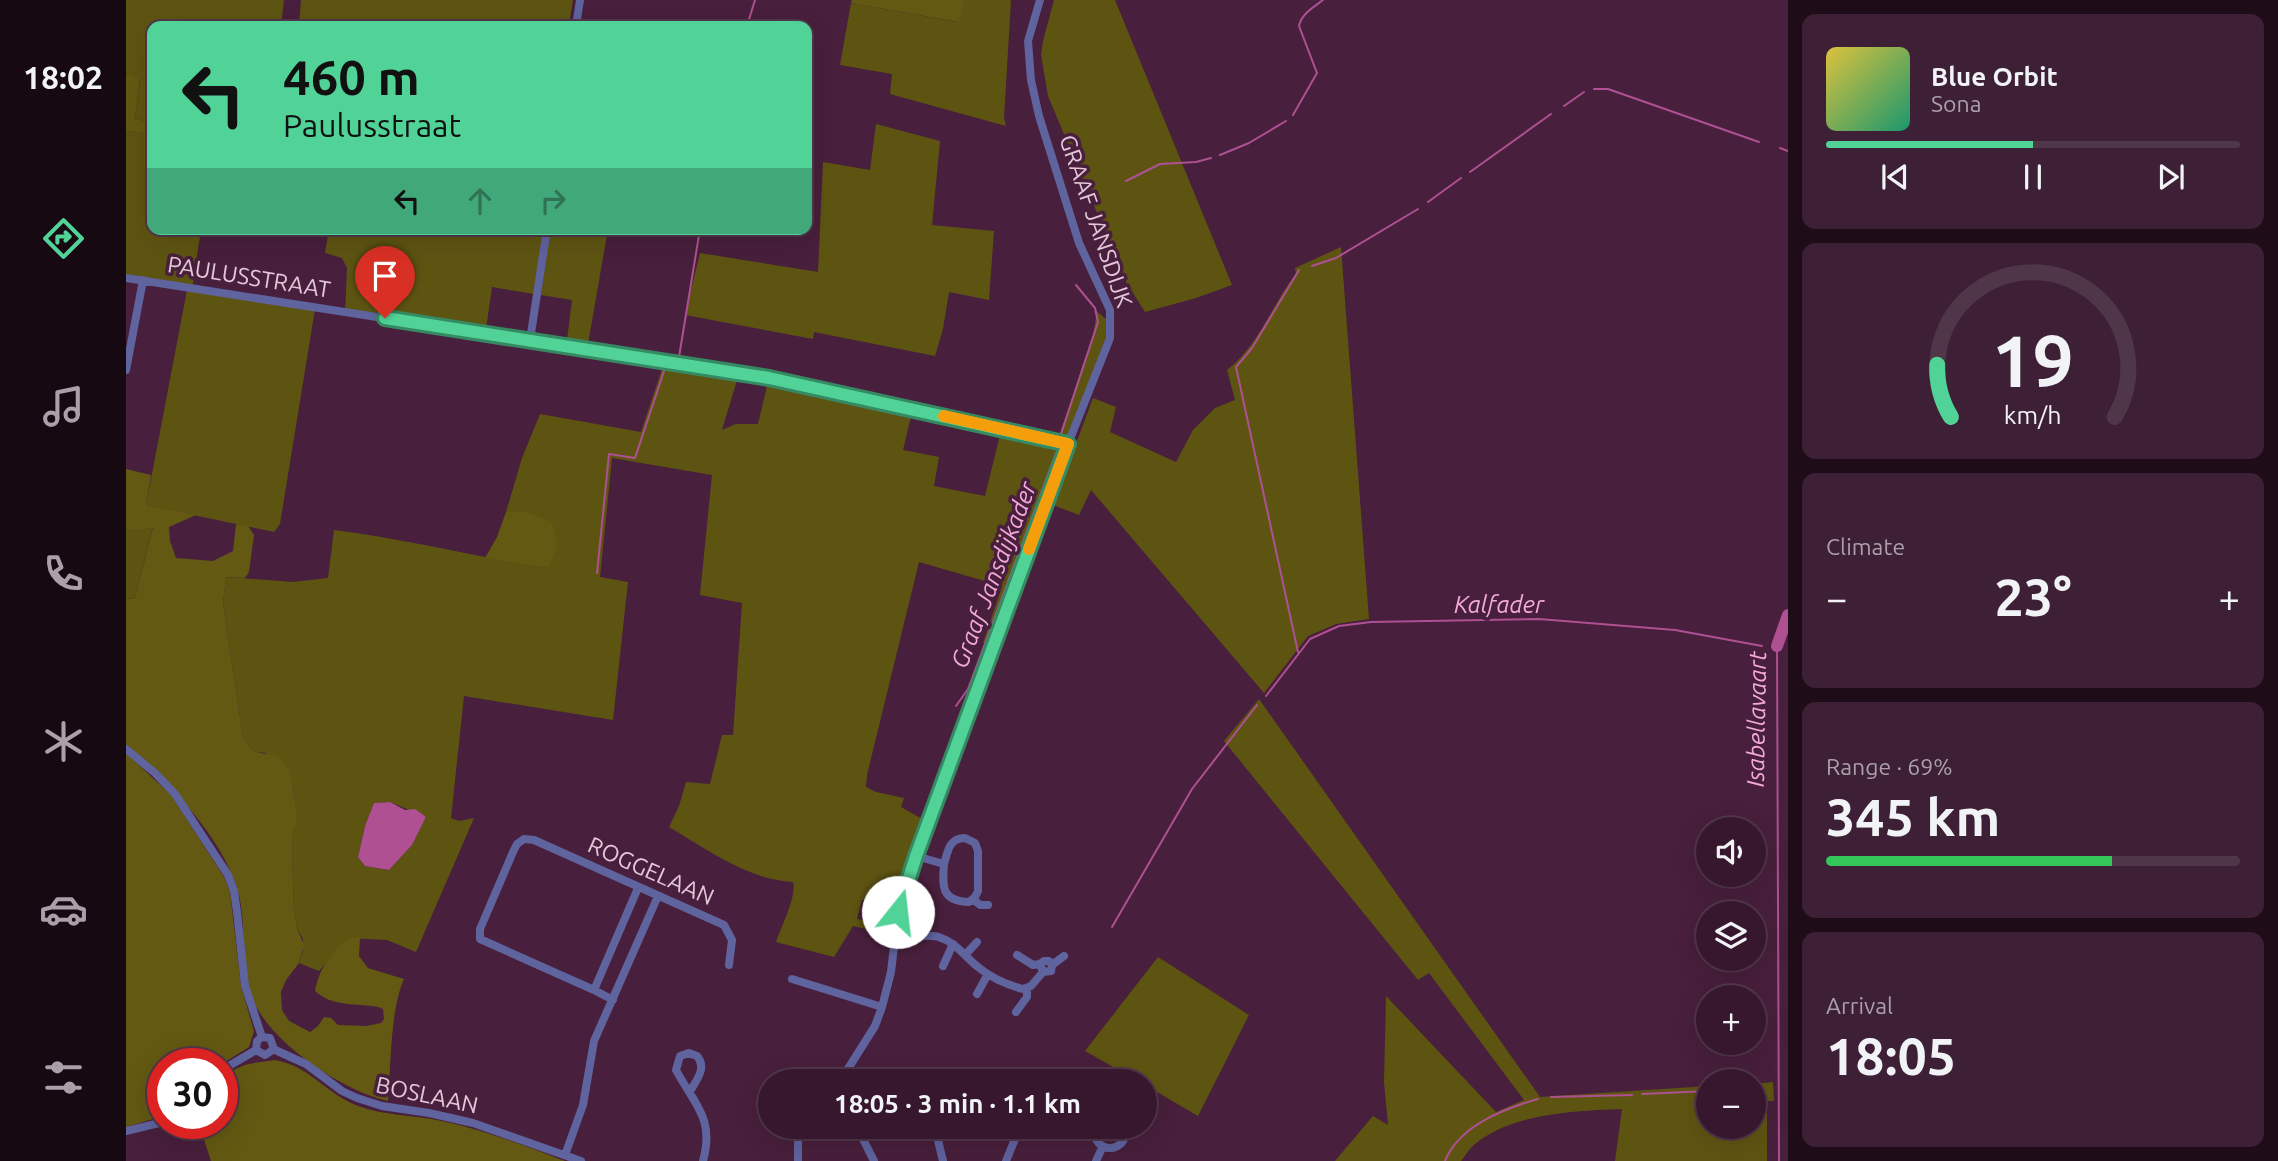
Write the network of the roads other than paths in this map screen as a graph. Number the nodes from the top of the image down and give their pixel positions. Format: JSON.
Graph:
{"nodes":[{"id":1,"x":580,"y":0,"type":"edge"},
{"id":2,"x":1040,"y":0,"type":"edge"},
{"id":3,"x":577,"y":21,"type":"edge"},
{"id":4,"x":546,"y":235,"type":"edge"},
{"id":5,"x":126,"y":278,"type":"edge"},
{"id":6,"x":143,"y":280,"type":"junction"},
{"id":7,"x":530,"y":340,"type":"junction"},
{"id":8,"x":126,"y":370,"type":"edge"},
{"id":9,"x":1068,"y":444,"type":"junction"},
{"id":10,"x":126,"y":748,"type":"edge"},
{"id":11,"x":916,"y":856,"type":"junction"},
{"id":12,"x":944,"y":864,"type":"junction"},
{"id":13,"x":638,"y":888,"type":"junction"},
{"id":14,"x":658,"y":896,"type":"junction"},
{"id":15,"x":973,"y":899,"type":"junction"},
{"id":16,"x":988,"y":905,"type":"dead end"},
{"id":17,"x":895,"y":936,"type":"junction"},
{"id":18,"x":977,"y":942,"type":"dead end"},
{"id":19,"x":953,"y":944,"type":"junction"},
{"id":20,"x":966,"y":954,"type":"junction"},
{"id":21,"x":1017,"y":955,"type":"dead end"},
{"id":22,"x":1064,"y":956,"type":"dead end"},
{"id":23,"x":729,"y":965,"type":"dead end"},
{"id":24,"x":943,"y":966,"type":"dead end"},
{"id":25,"x":1042,"y":968,"type":"junction"},
{"id":26,"x":988,"y":974,"type":"junction"},
{"id":27,"x":792,"y":979,"type":"dead end"},
{"id":28,"x":1027,"y":988,"type":"junction"},
{"id":29,"x":594,"y":990,"type":"junction"},
{"id":30,"x":977,"y":994,"type":"dead end"},
{"id":31,"x":613,"y":1000,"type":"junction"},
{"id":32,"x":882,"y":1007,"type":"junction"},
{"id":33,"x":1016,"y":1012,"type":"dead end"},
{"id":34,"x":262,"y":1037,"type":"junction"},
{"id":35,"x":273,"y":1049,"type":"junction"},
{"id":36,"x":256,"y":1050,"type":"junction"},
{"id":37,"x":238,"y":1061,"type":"edge"},
{"id":38,"x":848,"y":1069,"type":"edge"},
{"id":39,"x":690,"y":1091,"type":"dead end"},
{"id":40,"x":147,"y":1126,"type":"edge"},
{"id":41,"x":126,"y":1131,"type":"edge"},
{"id":42,"x":798,"y":1139,"type":"edge"},
{"id":43,"x":863,"y":1139,"type":"edge"},
{"id":44,"x":938,"y":1139,"type":"edge"},
{"id":45,"x":1015,"y":1139,"type":"edge"},
{"id":46,"x":1097,"y":1139,"type":"edge"},
{"id":47,"x":1124,"y":1139,"type":"edge"},
{"id":48,"x":1103,"y":1146,"type":"junction"},
{"id":49,"x":565,"y":1155,"type":"junction"},
{"id":50,"x":582,"y":1161,"type":"edge"},
{"id":51,"x":703,"y":1161,"type":"edge"},
{"id":52,"x":798,"y":1161,"type":"edge"},
{"id":53,"x":874,"y":1161,"type":"edge"},
{"id":54,"x":943,"y":1161,"type":"edge"},
{"id":55,"x":1006,"y":1161,"type":"edge"},
{"id":56,"x":1096,"y":1161,"type":"edge"}],
"edges":[{"from":1,"to":3,"type":"street"},
{"from":2,"to":9,"type":"street","name":"GRAAF JANSDIJK"},
{"from":4,"to":7,"type":"street"},
{"from":5,"to":6,"type":"street","name":"PAULUSSTRAAT"},
{"from":6,"to":7,"type":"street","name":"PAULUSSTRAAT"},
{"from":6,"to":8,"type":"street"},
{"from":7,"to":9,"type":"street","name":"PAULUSSTRAAT"},
{"from":9,"to":11,"type":"street","name":"GRAAF JANSDIJK"},
{"from":10,"to":34,"type":"street"},
{"from":11,"to":12,"type":"street"},
{"from":11,"to":17,"type":"street","name":"GRAAF JANSDIJK"},
{"from":12,"to":15,"type":"street"},
{"from":12,"to":15,"type":"street"},
{"from":13,"to":14,"type":"street","name":"ROGGELAAN"},
{"from":13,"to":29,"type":"street"},
{"from":13,"to":29,"type":"street","name":"ROGGELAAN"},
{"from":14,"to":23,"type":"street","name":"ROGGELAAN"},
{"from":14,"to":31,"type":"street"},
{"from":15,"to":16,"type":"street"},
{"from":17,"to":19,"type":"street"},
{"from":17,"to":32,"type":"street","name":"GRAAF JANSDIJK"},
{"from":18,"to":20,"type":"street"},
{"from":19,"to":20,"type":"street"},
{"from":19,"to":24,"type":"street"},
{"from":20,"to":26,"type":"street"},
{"from":21,"to":25,"type":"street"},
{"from":22,"to":25,"type":"street"},
{"from":25,"to":28,"type":"street"},
{"from":26,"to":28,"type":"street"},
{"from":26,"to":30,"type":"street"},
{"from":27,"to":32,"type":"street"},
{"from":28,"to":33,"type":"street"},
{"from":29,"to":31,"type":"street"},
{"from":31,"to":49,"type":"street"},
{"from":32,"to":38,"type":"street","name":"GRAAF JANSDIJK"},
{"from":34,"to":35,"type":"street","name":"BOSLAAN"},
{"from":34,"to":36,"type":"street"},
{"from":35,"to":36,"type":"street","name":"BOSLAAN"},
{"from":35,"to":49,"type":"street","name":"BOSLAAN"},
{"from":36,"to":37,"type":"street","name":"BOSLAAN"},
{"from":39,"to":51,"type":"street"},
{"from":40,"to":41,"type":"street"},
{"from":42,"to":52,"type":"street"},
{"from":43,"to":53,"type":"street"},
{"from":44,"to":54,"type":"street"},
{"from":45,"to":55,"type":"street"},
{"from":46,"to":48,"type":"street"},
{"from":47,"to":48,"type":"street"},
{"from":48,"to":56,"type":"street"},
{"from":49,"to":50,"type":"street","name":"BOSLAAN"}]}
